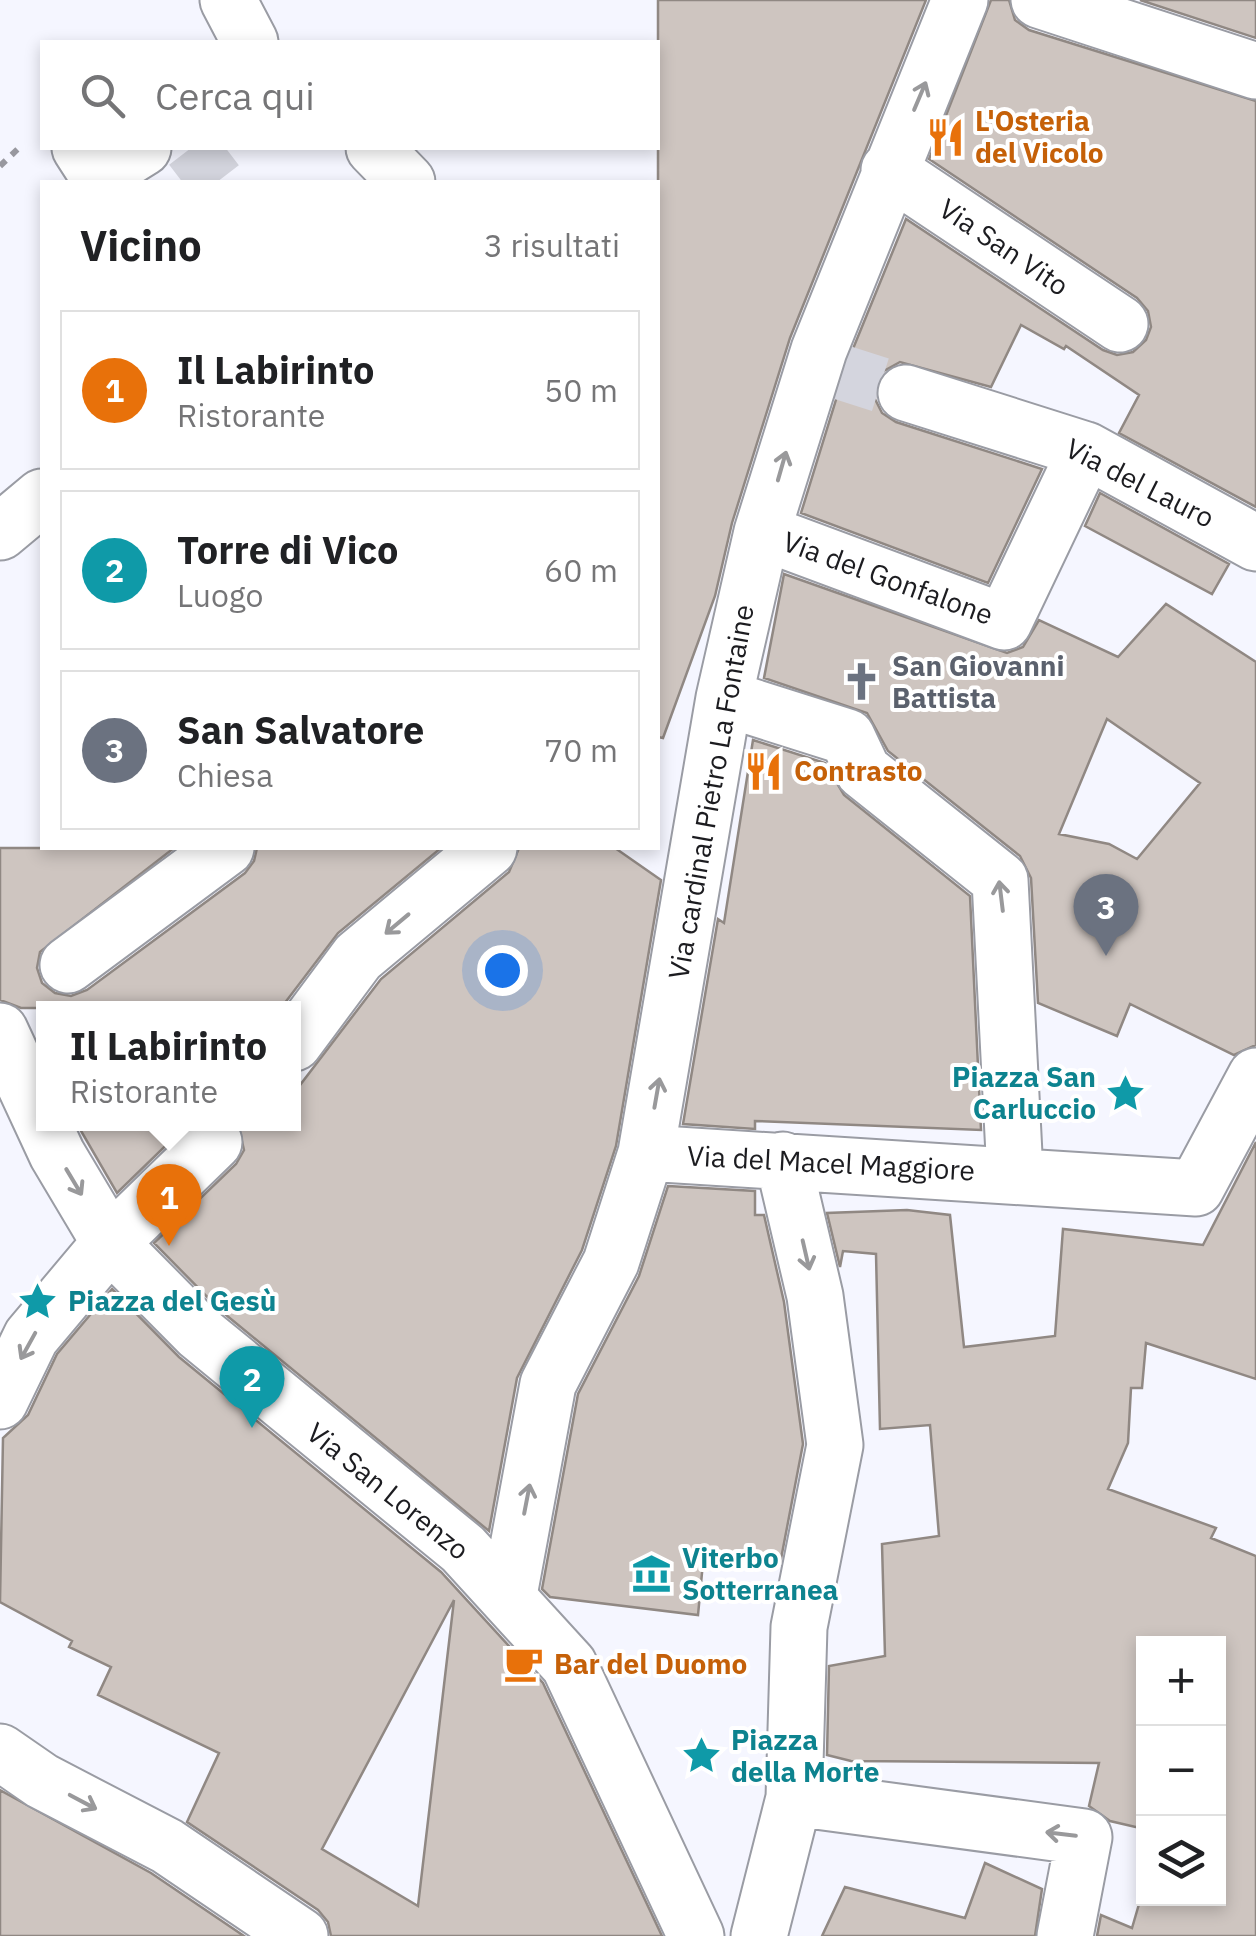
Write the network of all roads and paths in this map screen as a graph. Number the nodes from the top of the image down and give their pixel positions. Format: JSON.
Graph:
{"nodes":[{"id":1,"x":228,"y":0,"type":"edge"},
{"id":2,"x":960,"y":0,"type":"edge"},
{"id":3,"x":1039,"y":0,"type":"edge"},
{"id":4,"x":249,"y":40,"type":"edge"},
{"id":5,"x":1256,"y":71,"type":"edge"},
{"id":6,"x":376,"y":150,"type":"edge"},
{"id":7,"x":888,"y":170,"type":"junction"},
{"id":8,"x":404,"y":180,"type":"edge"},
{"id":9,"x":1120,"y":324,"type":"dead end"},
{"id":10,"x":906,"y":393,"type":"tunnel mouth"},
{"id":11,"x":1086,"y":450,"type":"junction"},
{"id":12,"x":40,"y":499,"type":"edge"},
{"id":13,"x":0,"y":532,"type":"edge"},
{"id":14,"x":762,"y":532,"type":"junction"},
{"id":15,"x":1256,"y":543,"type":"edge"},
{"id":16,"x":724,"y":698,"type":"junction"},
{"id":17,"x":678,"y":835,"type":"edge"},
{"id":18,"x":223,"y":850,"type":"edge"},
{"id":19,"x":480,"y":854,"type":"edge"},
{"id":20,"x":68,"y":965,"type":"dead end"},
{"id":21,"x":0,"y":1032,"type":"edge"},
{"id":22,"x":301,"y":1034,"type":"edge"},
{"id":23,"x":1256,"y":1076,"type":"edge"},
{"id":24,"x":36,"y":1109,"type":"edge"},
{"id":25,"x":46,"y":1131,"type":"edge"},
{"id":26,"x":214,"y":1142,"type":"dead end"},
{"id":27,"x":646,"y":1153,"type":"junction"},
{"id":28,"x":783,"y":1160,"type":"junction"},
{"id":29,"x":1015,"y":1174,"type":"junction"},
{"id":30,"x":110,"y":1243,"type":"junction"},
{"id":31,"x":0,"y":1401,"type":"edge"},
{"id":32,"x":509,"y":1595,"type":"junction"},
{"id":33,"x":0,"y":1752,"type":"edge"},
{"id":34,"x":794,"y":1798,"type":"junction"},
{"id":35,"x":300,"y":1936,"type":"edge"},
{"id":36,"x":696,"y":1936,"type":"edge"},
{"id":37,"x":759,"y":1936,"type":"edge"},
{"id":38,"x":1065,"y":1936,"type":"edge"}],
"edges":[{"from":1,"to":4,"type":"street"},
{"from":7,"to":2,"type":"street","name":"Via cardinal Pietro La Fontaine","one_way":true},
{"from":3,"to":5,"type":"street"},
{"from":6,"to":8,"type":"street"},
{"from":7,"to":9,"type":"street","name":"Via San Vito"},
{"from":14,"to":7,"type":"street","name":"Via cardinal Pietro La Fontaine","one_way":true},
{"from":10,"to":11,"type":"street","name":"Via del Lauro"},
{"from":11,"to":14,"type":"street","name":"Via del Gonfalone"},
{"from":11,"to":15,"type":"street","name":"Via del Lauro"},
{"from":12,"to":13,"type":"street"},
{"from":14,"to":16,"type":"street","name":"Via cardinal Pietro La Fontaine"},
{"from":16,"to":17,"type":"street","name":"Via cardinal Pietro La Fontaine"},
{"from":29,"to":16,"type":"street","one_way":true},
{"from":27,"to":17,"type":"street","name":"Via cardinal Pietro La Fontaine","one_way":true},
{"from":18,"to":20,"type":"street"},
{"from":19,"to":22,"type":"street","one_way":true},
{"from":21,"to":24,"type":"street","name":"Via San Lorenzo","one_way":true},
{"from":23,"to":29,"type":"street"},
{"from":25,"to":30,"type":"street","name":"Via San Lorenzo","one_way":true},
{"from":26,"to":30,"type":"street"},
{"from":27,"to":28,"type":"street","name":"Via del Macel Maggiore"},
{"from":32,"to":27,"type":"street","name":"Via cardinal Pietro La Fontaine","one_way":true},
{"from":28,"to":29,"type":"street","name":"Via del Macel Maggiore"},
{"from":28,"to":34,"type":"street","one_way":true},
{"from":30,"to":31,"type":"street","one_way":true},
{"from":30,"to":32,"type":"street","name":"Via San Lorenzo"},
{"from":32,"to":36,"type":"street","name":"Via San Lorenzo"},
{"from":33,"to":35,"type":"street","one_way":true},
{"from":34,"to":37,"type":"street"},
{"from":38,"to":34,"type":"street","one_way":true}]}
